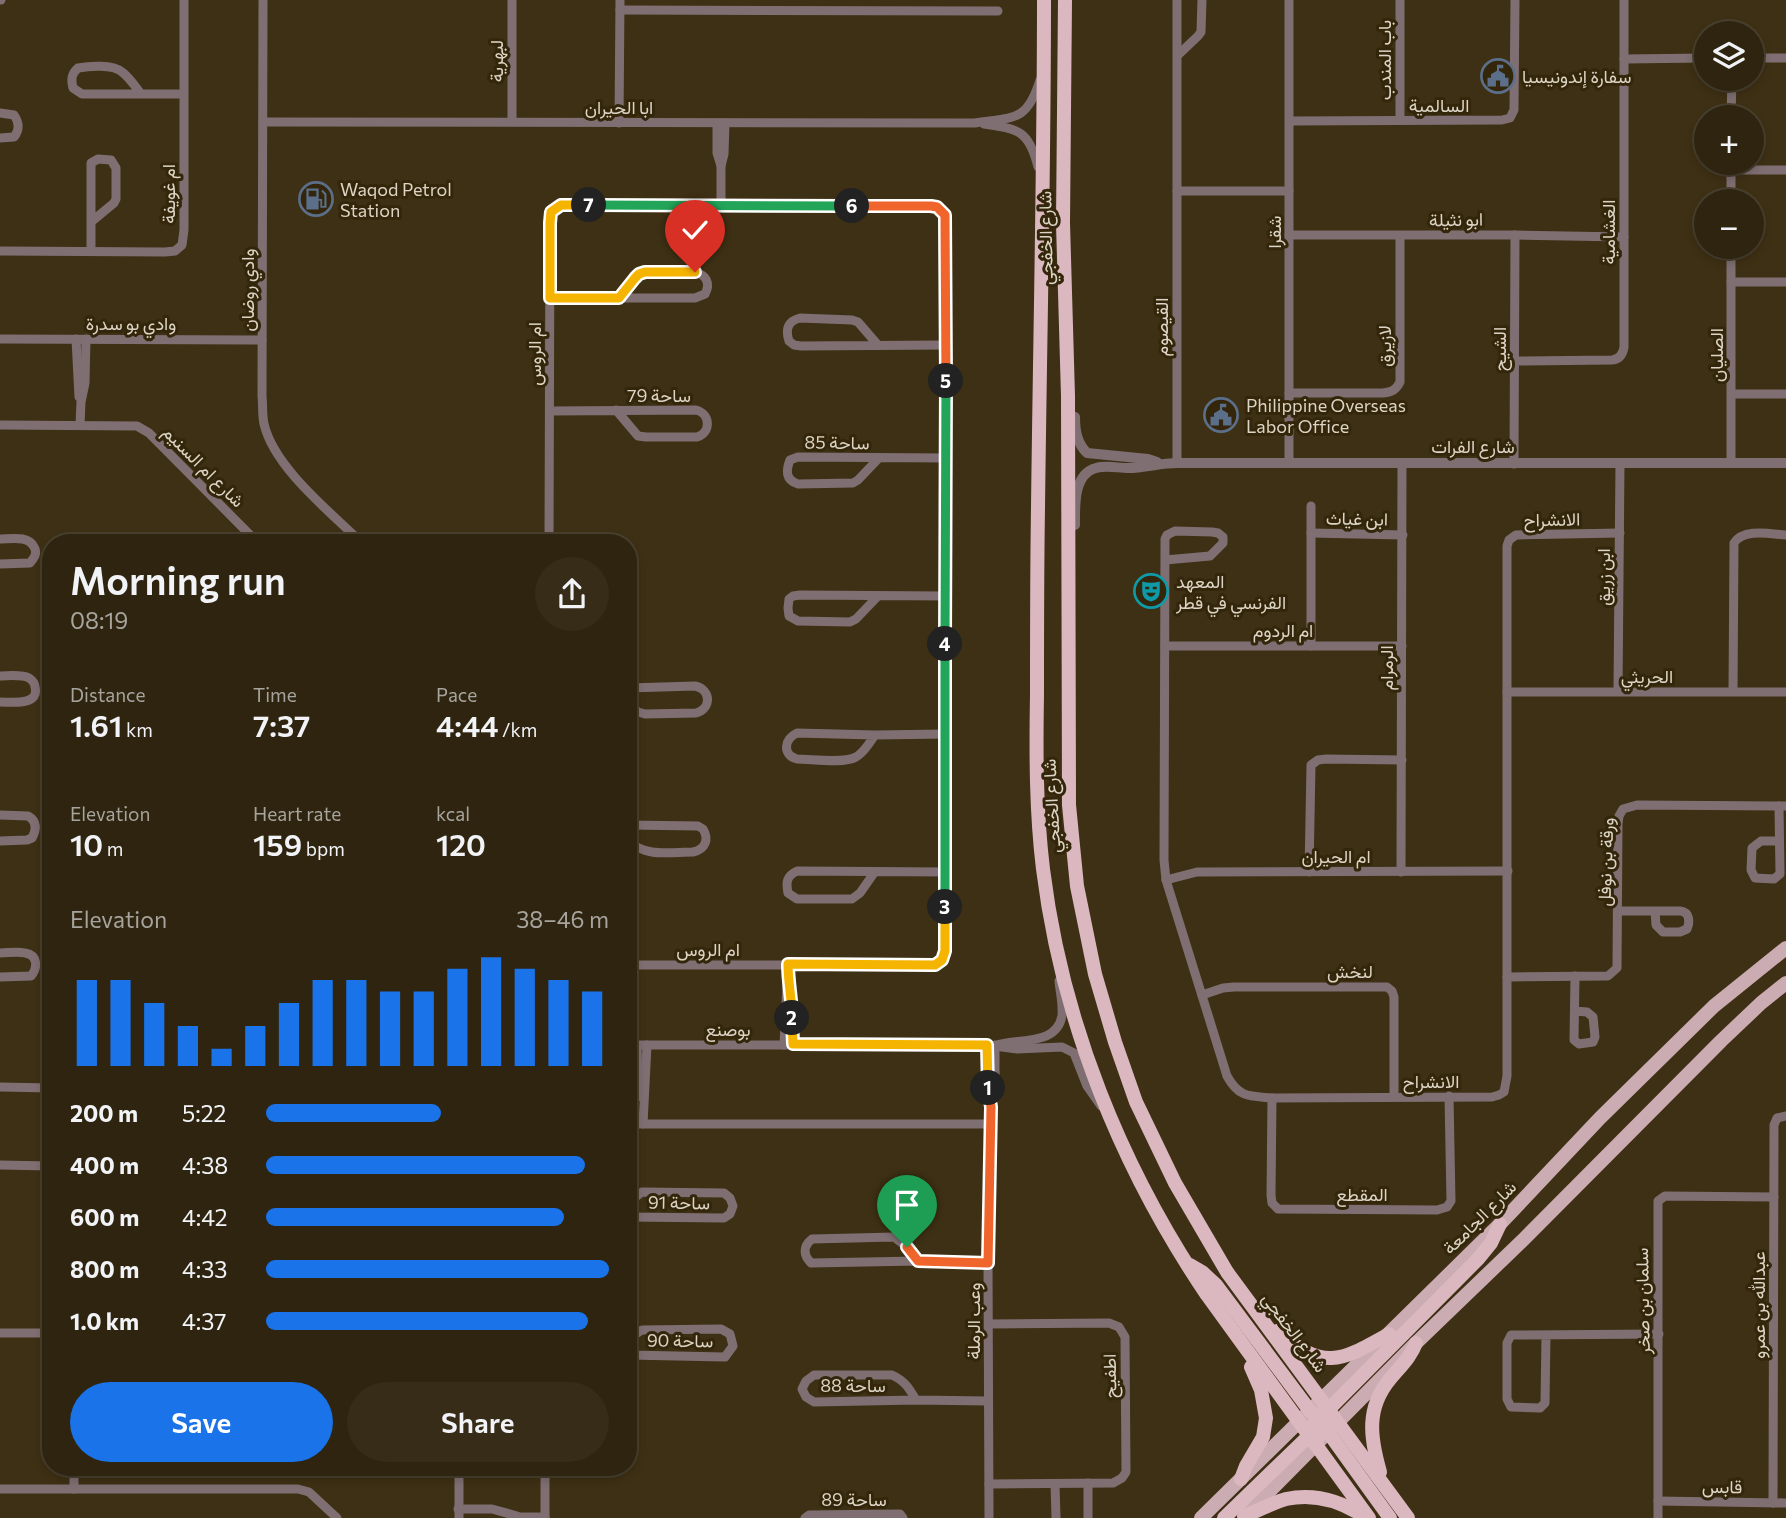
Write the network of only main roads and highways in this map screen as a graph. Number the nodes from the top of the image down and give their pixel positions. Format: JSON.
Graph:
{"nodes":[{"id":1,"x":1044,"y":0,"type":"edge"},
{"id":2,"x":1065,"y":0,"type":"edge"},
{"id":3,"x":1786,"y":948,"type":"edge"},
{"id":4,"x":1786,"y":983,"type":"edge"},
{"id":5,"x":1500,"y":1224,"type":"junction"},
{"id":6,"x":1186,"y":1263,"type":"junction"},
{"id":7,"x":1259,"y":1317,"type":"junction"},
{"id":8,"x":1389,"y":1334,"type":"junction"},
{"id":9,"x":1416,"y":1343,"type":"junction"},
{"id":10,"x":1250,"y":1355,"type":"junction"},
{"id":11,"x":1323,"y":1418,"type":"junction"},
{"id":12,"x":1299,"y":1422,"type":"junction"},
{"id":13,"x":1312,"y":1441,"type":"junction"},
{"id":14,"x":1241,"y":1479,"type":"junction"},
{"id":15,"x":1383,"y":1483,"type":"junction"},
{"id":16,"x":1244,"y":1517,"type":"edge"},
{"id":17,"x":1201,"y":1518,"type":"edge"},
{"id":18,"x":1224,"y":1518,"type":"edge"},
{"id":19,"x":1368,"y":1518,"type":"edge"},
{"id":20,"x":1390,"y":1518,"type":"edge"},
{"id":21,"x":1408,"y":1518,"type":"edge"}],
"edges":[{"from":1,"to":6,"type":"highway","name":"شارع الخفجي"},
{"from":2,"to":7,"type":"highway","name":"شارع الخفجي"},
{"from":3,"to":5,"type":"main road","name":"شارع الجامعة"},
{"from":4,"to":9,"type":"main road"},
{"from":5,"to":8,"type":"main road","name":"شارع الجامعة"},
{"from":5,"to":11,"type":"highway"},
{"from":6,"to":10,"type":"highway","name":"شارع الخفجي"},
{"from":6,"to":11,"type":"highway"},
{"from":7,"to":8,"type":"highway"},
{"from":7,"to":11,"type":"highway","name":"شارع الخفجي"},
{"from":8,"to":11,"type":"main road","name":"شارع الجامعة"},
{"from":9,"to":11,"type":"main road"},
{"from":9,"to":15,"type":"highway"},
{"from":10,"to":12,"type":"highway","name":"شارع الخفجي"},
{"from":10,"to":14,"type":"highway"},
{"from":11,"to":12,"type":"highway"},
{"from":11,"to":13,"type":"highway"},
{"from":11,"to":15,"type":"highway","name":"شارع الخفجي"},
{"from":11,"to":20,"type":"highway"},
{"from":12,"to":13,"type":"highway","name":"شارع الخفجي"},
{"from":12,"to":14,"type":"main road"},
{"from":13,"to":16,"type":"main road"},
{"from":13,"to":18,"type":"highway"},
{"from":13,"to":19,"type":"highway","name":"شارع الخفجي"},
{"from":14,"to":17,"type":"main road"},
{"from":15,"to":21,"type":"highway","name":"شارع الخفجي"},
{"from":16,"to":19,"type":"highway"}]}
